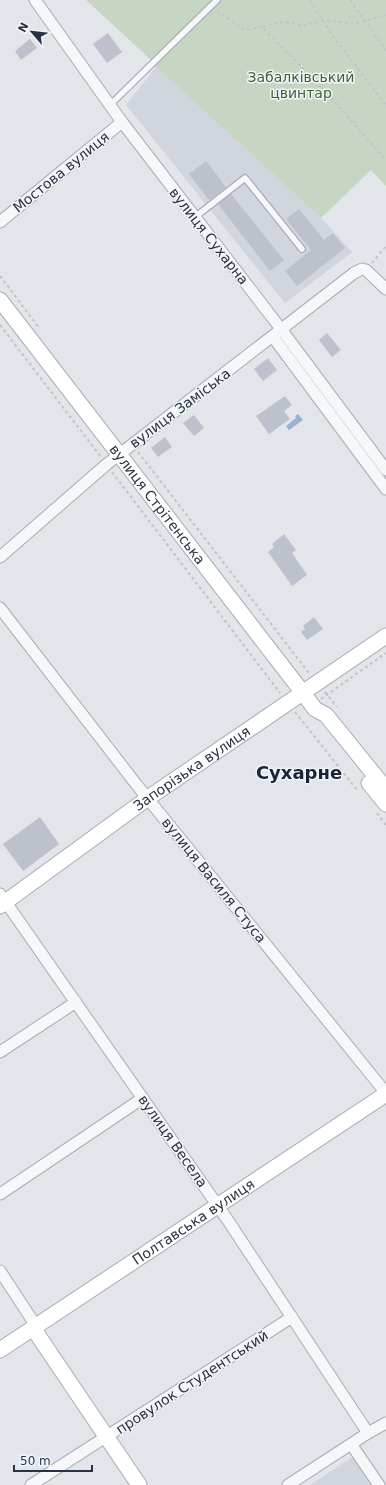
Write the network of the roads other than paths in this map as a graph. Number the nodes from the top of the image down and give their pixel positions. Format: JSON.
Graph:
{"nodes":[{"id":1,"x":35,"y":0,"type":"edge"},
{"id":2,"x":217,"y":0,"type":"edge"},
{"id":3,"x":110,"y":106,"type":"junction"},
{"id":4,"x":122,"y":122,"type":"junction"},
{"id":5,"x":195,"y":216,"type":"junction"},
{"id":6,"x":0,"y":222,"type":"edge"},
{"id":7,"x":302,"y":249,"type":"dead end"},
{"id":8,"x":386,"y":289,"type":"edge"},
{"id":9,"x":0,"y":300,"type":"edge"},
{"id":10,"x":277,"y":333,"type":"junction"},
{"id":11,"x":112,"y":460,"type":"junction"},
{"id":12,"x":382,"y":471,"type":"edge"},
{"id":13,"x":386,"y":489,"type":"edge"},
{"id":14,"x":0,"y":557,"type":"edge"},
{"id":15,"x":0,"y":608,"type":"edge"},
{"id":16,"x":386,"y":636,"type":"edge"},
{"id":17,"x":303,"y":693,"type":"junction"},
{"id":18,"x":314,"y":707,"type":"junction"},
{"id":19,"x":386,"y":789,"type":"edge"},
{"id":20,"x":148,"y":798,"type":"junction"},
{"id":21,"x":381,"y":808,"type":"edge"},
{"id":22,"x":2,"y":900,"type":"edge"},
{"id":23,"x":76,"y":1002,"type":"junction"},
{"id":24,"x":0,"y":1052,"type":"edge"},
{"id":25,"x":386,"y":1093,"type":"edge"},
{"id":26,"x":143,"y":1098,"type":"junction"},
{"id":27,"x":0,"y":1194,"type":"edge"},
{"id":28,"x":218,"y":1205,"type":"junction"},
{"id":29,"x":0,"y":1271,"type":"edge"},
{"id":30,"x":292,"y":1317,"type":"junction"},
{"id":31,"x":35,"y":1327,"type":"junction"},
{"id":32,"x":0,"y":1350,"type":"edge"},
{"id":33,"x":386,"y":1424,"type":"edge"},
{"id":34,"x":368,"y":1433,"type":"junction"},
{"id":35,"x":106,"y":1438,"type":"junction"},
{"id":36,"x":351,"y":1444,"type":"junction"},
{"id":37,"x":31,"y":1485,"type":"edge"},
{"id":38,"x":139,"y":1485,"type":"edge"},
{"id":39,"x":288,"y":1485,"type":"edge"},
{"id":40,"x":379,"y":1485,"type":"edge"}],
"edges":[{"from":1,"to":3,"type":"street","name":"вулиця Сухарна"},
{"from":2,"to":3,"type":"lane"},
{"from":3,"to":4,"type":"street","name":"вулиця Сухарна"},
{"from":4,"to":5,"type":"street","name":"вулиця Сухарна"},
{"from":4,"to":6,"type":"street","name":"Мостова вулиця"},
{"from":5,"to":7,"type":"lane"},
{"from":5,"to":10,"type":"street","name":"вулиця Сухарна"},
{"from":8,"to":10,"type":"street","name":"вулиця Заміська"},
{"from":9,"to":11,"type":"main road","name":"вулиця Стрітенська"},
{"from":10,"to":11,"type":"street","name":"вулиця Заміська"},
{"from":10,"to":12,"type":"street","name":"вулиця Сухарна"},
{"from":11,"to":14,"type":"street","name":"вулиця Заміська"},
{"from":11,"to":17,"type":"main road","name":"вулиця Стрітенська"},
{"from":12,"to":13,"type":"street","name":"вулиця Сухарна"},
{"from":15,"to":20,"type":"street","name":"вулиця Василя Стуса"},
{"from":16,"to":17,"type":"main road","name":"Запорізька вулиця"},
{"from":17,"to":18,"type":"main road","name":"вулиця Стрітенська"},
{"from":17,"to":20,"type":"main road","name":"Запорізька вулиця"},
{"from":18,"to":19,"type":"main road","name":"вулиця Стрітенська"},
{"from":18,"to":21,"type":"main road","name":"вулиця Стрітенська"},
{"from":20,"to":22,"type":"main road","name":"Запорізька вулиця"},
{"from":20,"to":25,"type":"street","name":"вулиця Василя Стуса"},
{"from":22,"to":23,"type":"street","name":"вулиця Весела"},
{"from":23,"to":24,"type":"street"},
{"from":23,"to":26,"type":"street","name":"вулиця Весела"},
{"from":25,"to":28,"type":"main road","name":"Полтавська вулиця"},
{"from":26,"to":27,"type":"street"},
{"from":26,"to":28,"type":"street","name":"вулиця Весела"},
{"from":28,"to":30,"type":"street","name":"вулиця Весела"},
{"from":28,"to":31,"type":"main road","name":"Полтавська вулиця"},
{"from":29,"to":31,"type":"street"},
{"from":30,"to":34,"type":"street","name":"вулиця Весела"},
{"from":30,"to":35,"type":"street","name":"провулок Студентський"},
{"from":31,"to":32,"type":"main road","name":"Полтавська вулиця"},
{"from":31,"to":35,"type":"main road"},
{"from":33,"to":34,"type":"street"},
{"from":34,"to":36,"type":"street"},
{"from":35,"to":37,"type":"street","name":"провулок Студентський"},
{"from":35,"to":38,"type":"main road"},
{"from":36,"to":39,"type":"street"},
{"from":36,"to":40,"type":"street"}]}
